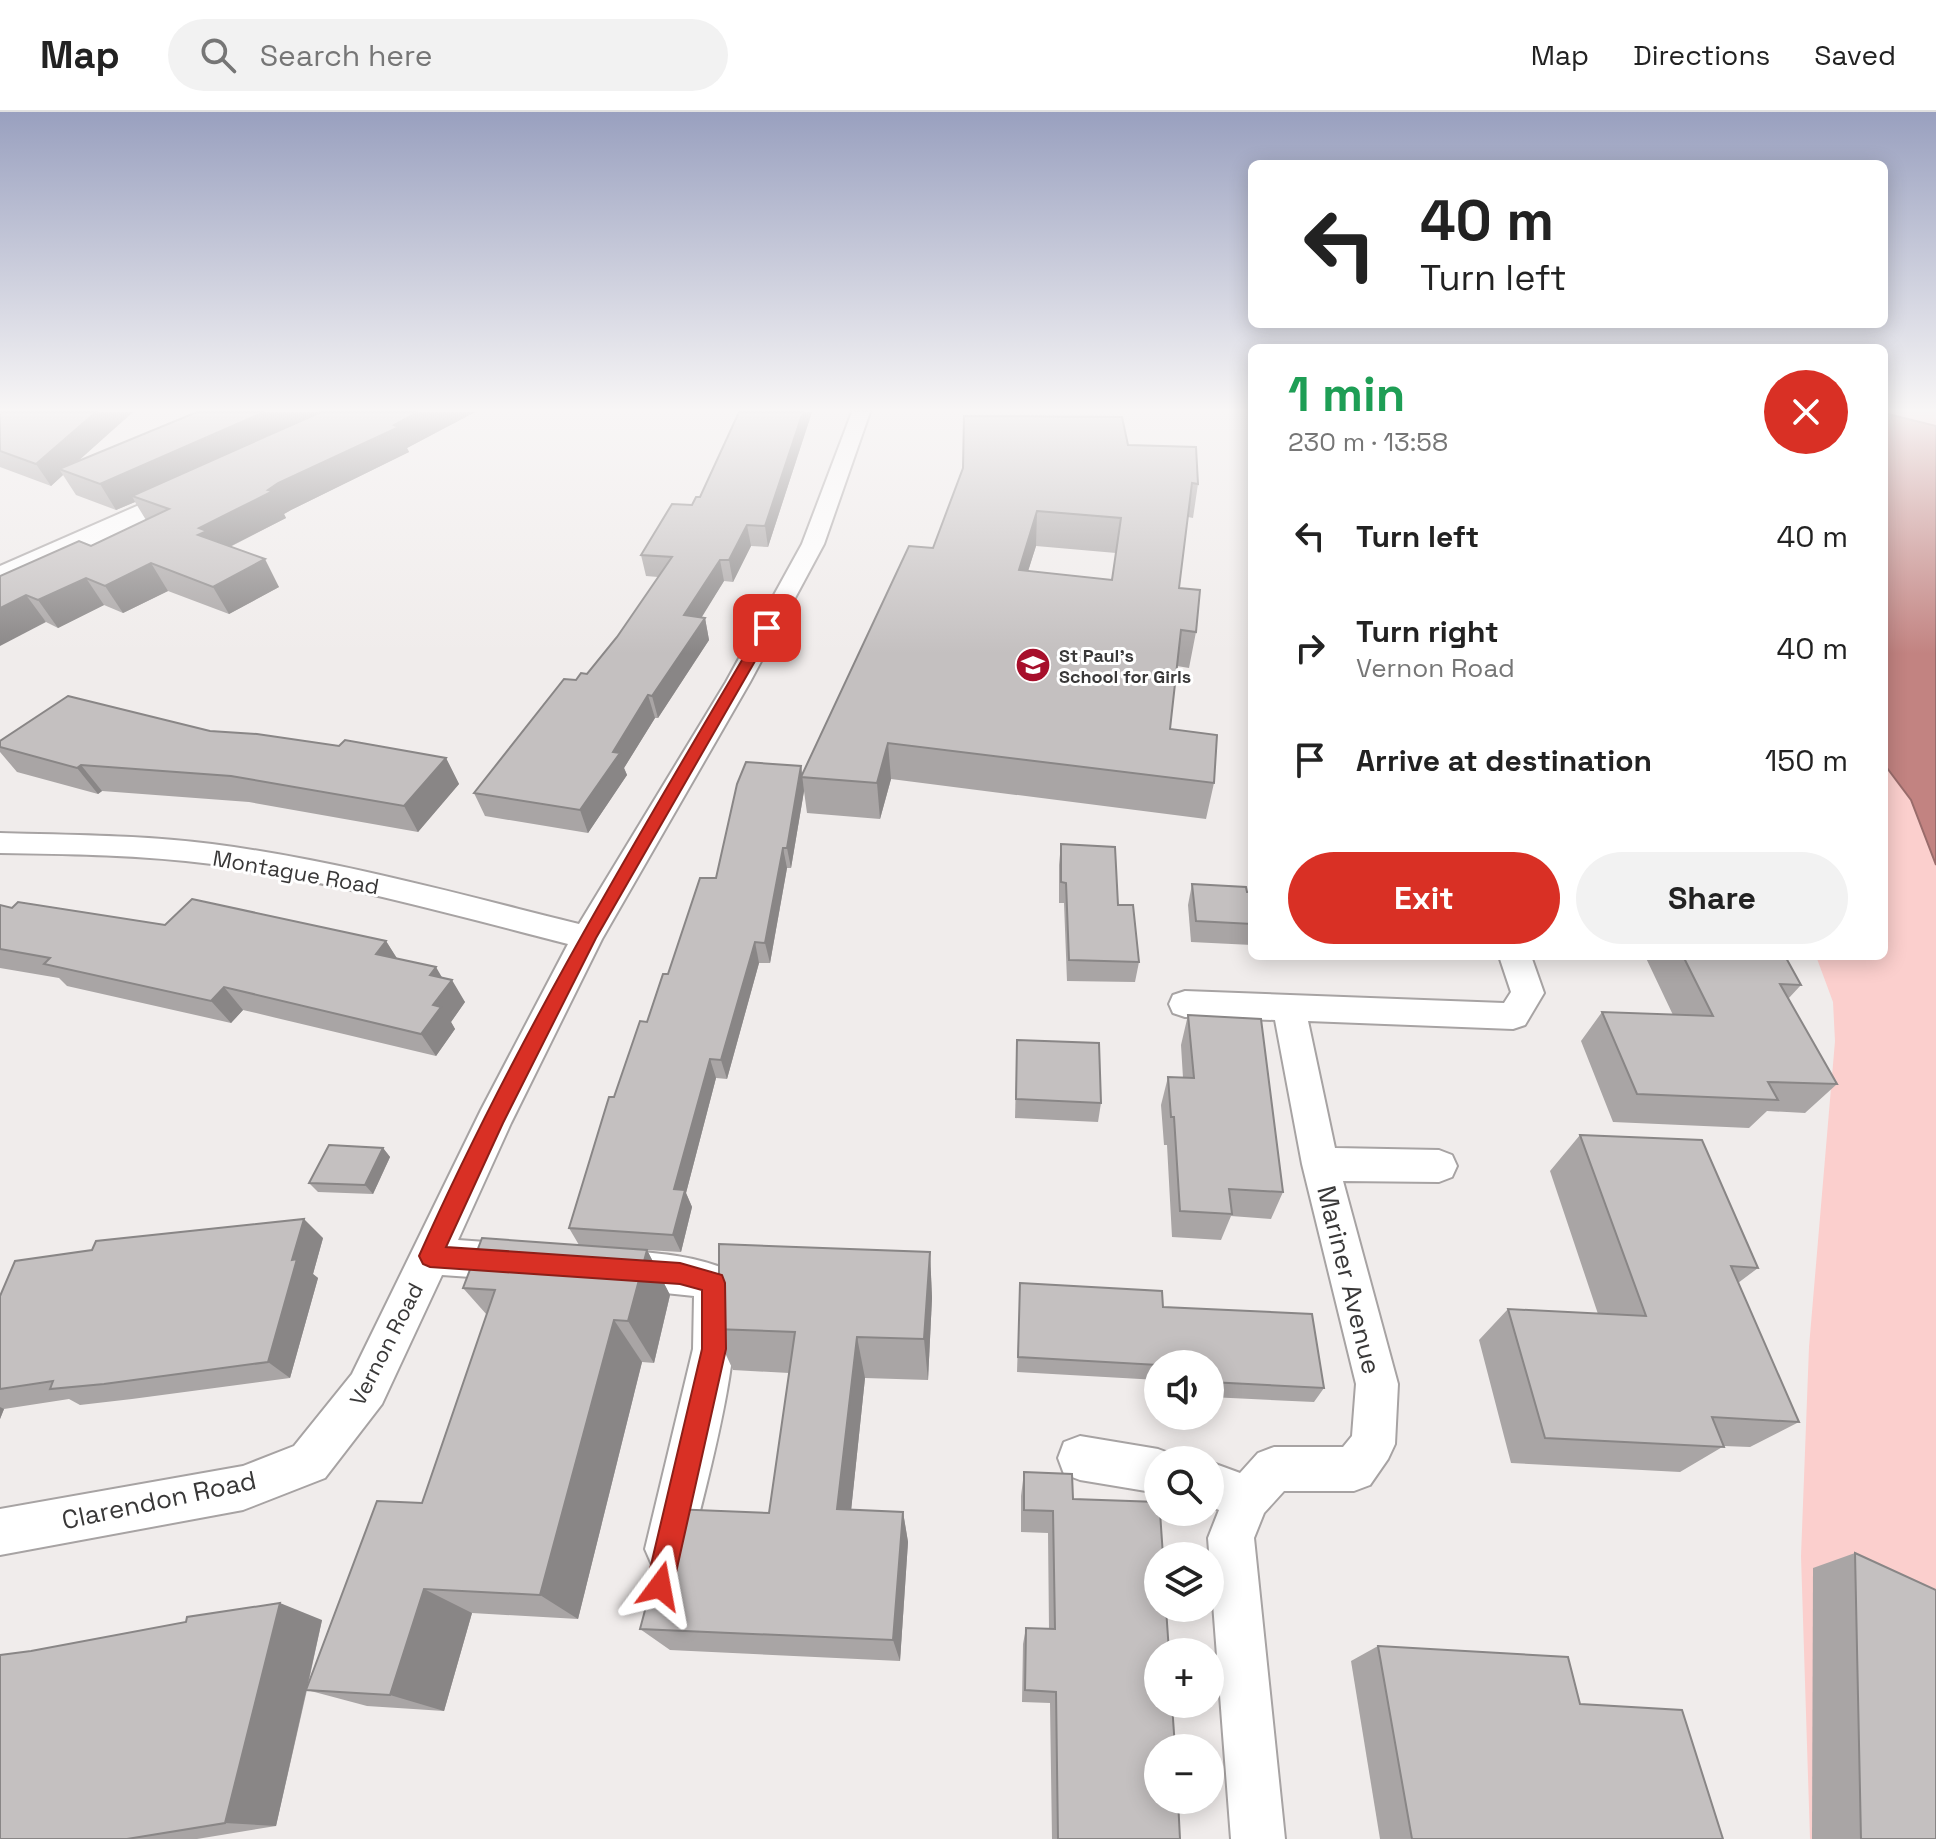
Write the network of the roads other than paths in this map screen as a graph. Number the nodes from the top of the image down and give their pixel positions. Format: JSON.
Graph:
{"nodes":[{"id":1,"x":186,"y":493,"type":"edge"},
{"id":2,"x":832,"y":493,"type":"edge"},
{"id":3,"x":0,"y":577,"type":"edge"},
{"id":4,"x":0,"y":843,"type":"edge"},
{"id":5,"x":587,"y":937,"type":"junction"},
{"id":6,"x":1516,"y":960,"type":"edge"},
{"id":7,"x":1185,"y":1004,"type":"dead end"},
{"id":8,"x":1289,"y":1007,"type":"junction"},
{"id":9,"x":1320,"y":1164,"type":"junction"},
{"id":10,"x":1439,"y":1166,"type":"dead end"},
{"id":11,"x":430,"y":1256,"type":"junction"},
{"id":12,"x":345,"y":1420,"type":"joint"},
{"id":13,"x":1080,"y":1458,"type":"dead end"},
{"id":14,"x":1144,"y":1469,"type":"edge"},
{"id":15,"x":1228,"y":1491,"type":"edge"},
{"id":16,"x":0,"y":1532,"type":"edge"},
{"id":17,"x":660,"y":1586,"type":"edge"},
{"id":18,"x":1258,"y":1839,"type":"edge"}],
"edges":[{"from":1,"to":3,"type":"main road"},
{"from":2,"to":5,"type":"street","name":"Vernon Road"},
{"from":4,"to":5,"type":"street","name":"Montague Road"},
{"from":5,"to":11,"type":"street","name":"Vernon Road"},
{"from":6,"to":8,"type":"street"},
{"from":7,"to":8,"type":"street"},
{"from":8,"to":9,"type":"street","name":"Mariner Avenue"},
{"from":9,"to":10,"type":"street"},
{"from":9,"to":15,"type":"street","name":"Mariner Avenue"},
{"from":11,"to":12,"type":"street","name":"Vernon Road"},
{"from":11,"to":17,"type":"street"},
{"from":12,"to":16,"type":"street","name":"Clarendon Road"},
{"from":13,"to":14,"type":"street"},
{"from":15,"to":18,"type":"street","name":"Mariner Avenue"}]}
